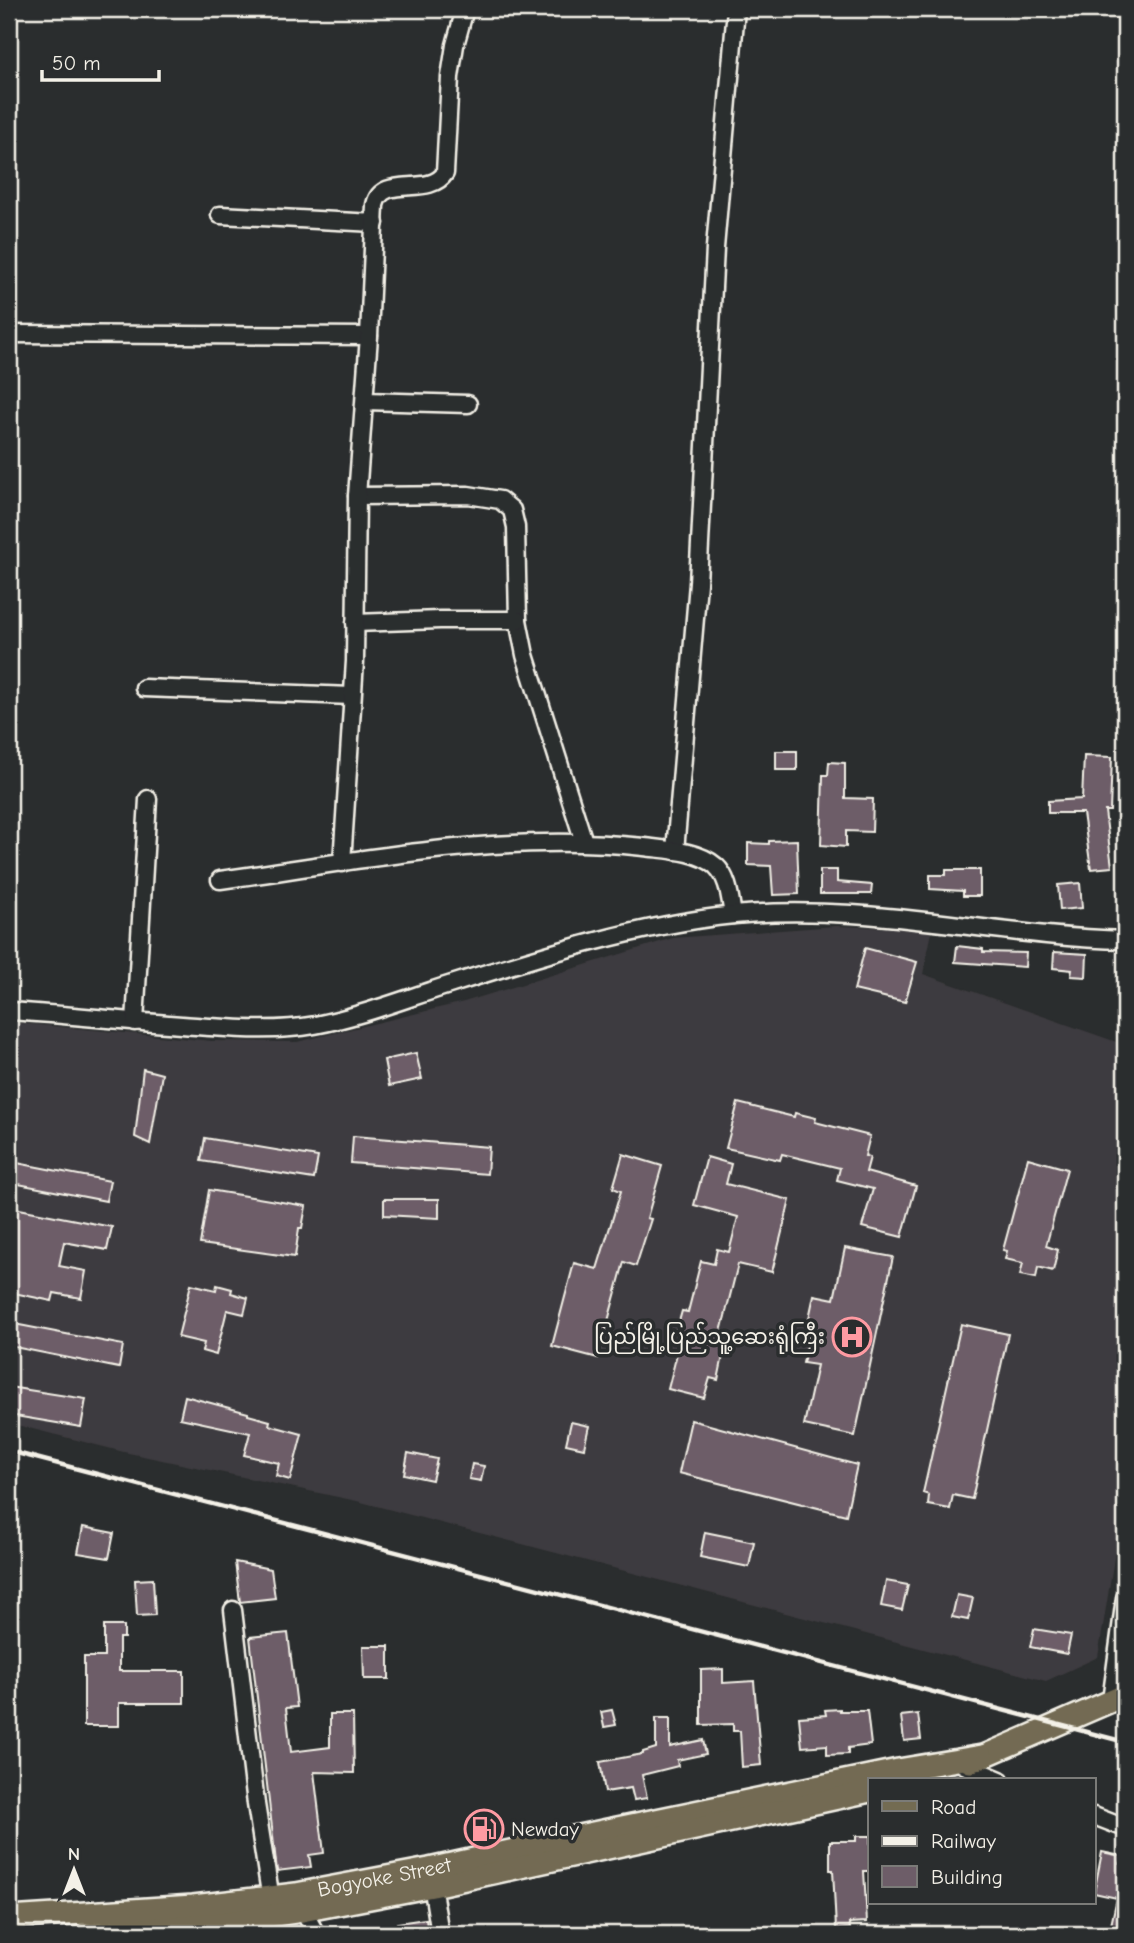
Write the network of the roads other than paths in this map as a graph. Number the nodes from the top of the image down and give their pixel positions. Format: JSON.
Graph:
{"nodes":[{"id":1,"x":465,"y":9,"type":"edge"},
{"id":2,"x":736,"y":9,"type":"edge"},
{"id":3,"x":220,"y":215,"type":"dead end"},
{"id":4,"x":375,"y":223,"type":"junction"},
{"id":5,"x":9,"y":334,"type":"edge"},
{"id":6,"x":369,"y":337,"type":"junction"},
{"id":7,"x":365,"y":401,"type":"junction"},
{"id":8,"x":468,"y":404,"type":"dead end"},
{"id":9,"x":358,"y":496,"type":"junction"},
{"id":10,"x":519,"y":620,"type":"junction"},
{"id":11,"x":355,"y":623,"type":"junction"},
{"id":12,"x":144,"y":688,"type":"dead end"},
{"id":13,"x":352,"y":696,"type":"junction"},
{"id":14,"x":148,"y":799,"type":"dead end"},
{"id":15,"x":584,"y":842,"type":"junction"},
{"id":16,"x":674,"y":851,"type":"junction"},
{"id":17,"x":342,"y":863,"type":"junction"},
{"id":18,"x":220,"y":880,"type":"dead end"},
{"id":19,"x":733,"y":915,"type":"junction"},
{"id":20,"x":1125,"y":940,"type":"edge"},
{"id":21,"x":9,"y":1011,"type":"edge"},
{"id":22,"x":135,"y":1022,"type":"junction"},
{"id":23,"x":1125,"y":1598,"type":"edge"},
{"id":24,"x":233,"y":1610,"type":"dead end"},
{"id":25,"x":1118,"y":1698,"type":"edge"},
{"id":26,"x":968,"y":1760,"type":"junction"},
{"id":27,"x":889,"y":1778,"type":"edge"},
{"id":28,"x":920,"y":1778,"type":"edge"},
{"id":29,"x":997,"y":1778,"type":"edge"},
{"id":30,"x":868,"y":1783,"type":"edge"},
{"id":31,"x":868,"y":1791,"type":"edge"},
{"id":32,"x":776,"y":1804,"type":"junction"},
{"id":33,"x":1096,"y":1817,"type":"edge"},
{"id":34,"x":1125,"y":1828,"type":"edge"},
{"id":35,"x":431,"y":1877,"type":"junction"},
{"id":36,"x":299,"y":1903,"type":"junction"},
{"id":37,"x":272,"y":1907,"type":"junction"},
{"id":38,"x":9,"y":1918,"type":"edge"},
{"id":39,"x":163,"y":1924,"type":"edge"},
{"id":40,"x":85,"y":1934,"type":"edge"},
{"id":41,"x":316,"y":1934,"type":"edge"},
{"id":42,"x":440,"y":1934,"type":"edge"}],
"edges":[{"from":1,"to":4,"type":"street"},
{"from":2,"to":16,"type":"street"},
{"from":3,"to":4,"type":"street"},
{"from":4,"to":6,"type":"street"},
{"from":5,"to":6,"type":"street"},
{"from":6,"to":7,"type":"street"},
{"from":7,"to":8,"type":"street"},
{"from":7,"to":9,"type":"street"},
{"from":9,"to":10,"type":"street"},
{"from":9,"to":11,"type":"street"},
{"from":10,"to":11,"type":"street"},
{"from":10,"to":15,"type":"street"},
{"from":11,"to":13,"type":"street"},
{"from":12,"to":13,"type":"street"},
{"from":13,"to":17,"type":"street"},
{"from":14,"to":22,"type":"street"},
{"from":15,"to":16,"type":"street"},
{"from":15,"to":17,"type":"street"},
{"from":16,"to":19,"type":"street"},
{"from":17,"to":18,"type":"street"},
{"from":19,"to":20,"type":"street"},
{"from":19,"to":22,"type":"street"},
{"from":21,"to":22,"type":"street"},
{"from":23,"to":25,"type":"street"},
{"from":24,"to":37,"type":"street"},
{"from":25,"to":26,"type":"main road"},
{"from":26,"to":27,"type":"main road","name":"Bogyoke Street"},
{"from":26,"to":28,"type":"main road"},
{"from":26,"to":29,"type":"street"},
{"from":30,"to":32,"type":"main road","name":"Bogyoke Street"},
{"from":31,"to":32,"type":"main road","name":"Bogyoke Street"},
{"from":32,"to":35,"type":"main road","name":"Bogyoke Street"},
{"from":33,"to":34,"type":"street"},
{"from":35,"to":36,"type":"main road","name":"Bogyoke Street"},
{"from":35,"to":42,"type":"street"},
{"from":36,"to":37,"type":"main road","name":"Bogyoke Street"},
{"from":36,"to":41,"type":"street"},
{"from":37,"to":39,"type":"main road","name":"Bogyoke Street"},
{"from":38,"to":39,"type":"main road","name":"Bogyoke Street"},
{"from":39,"to":40,"type":"main road","name":"Bogyoke Street"}]}
